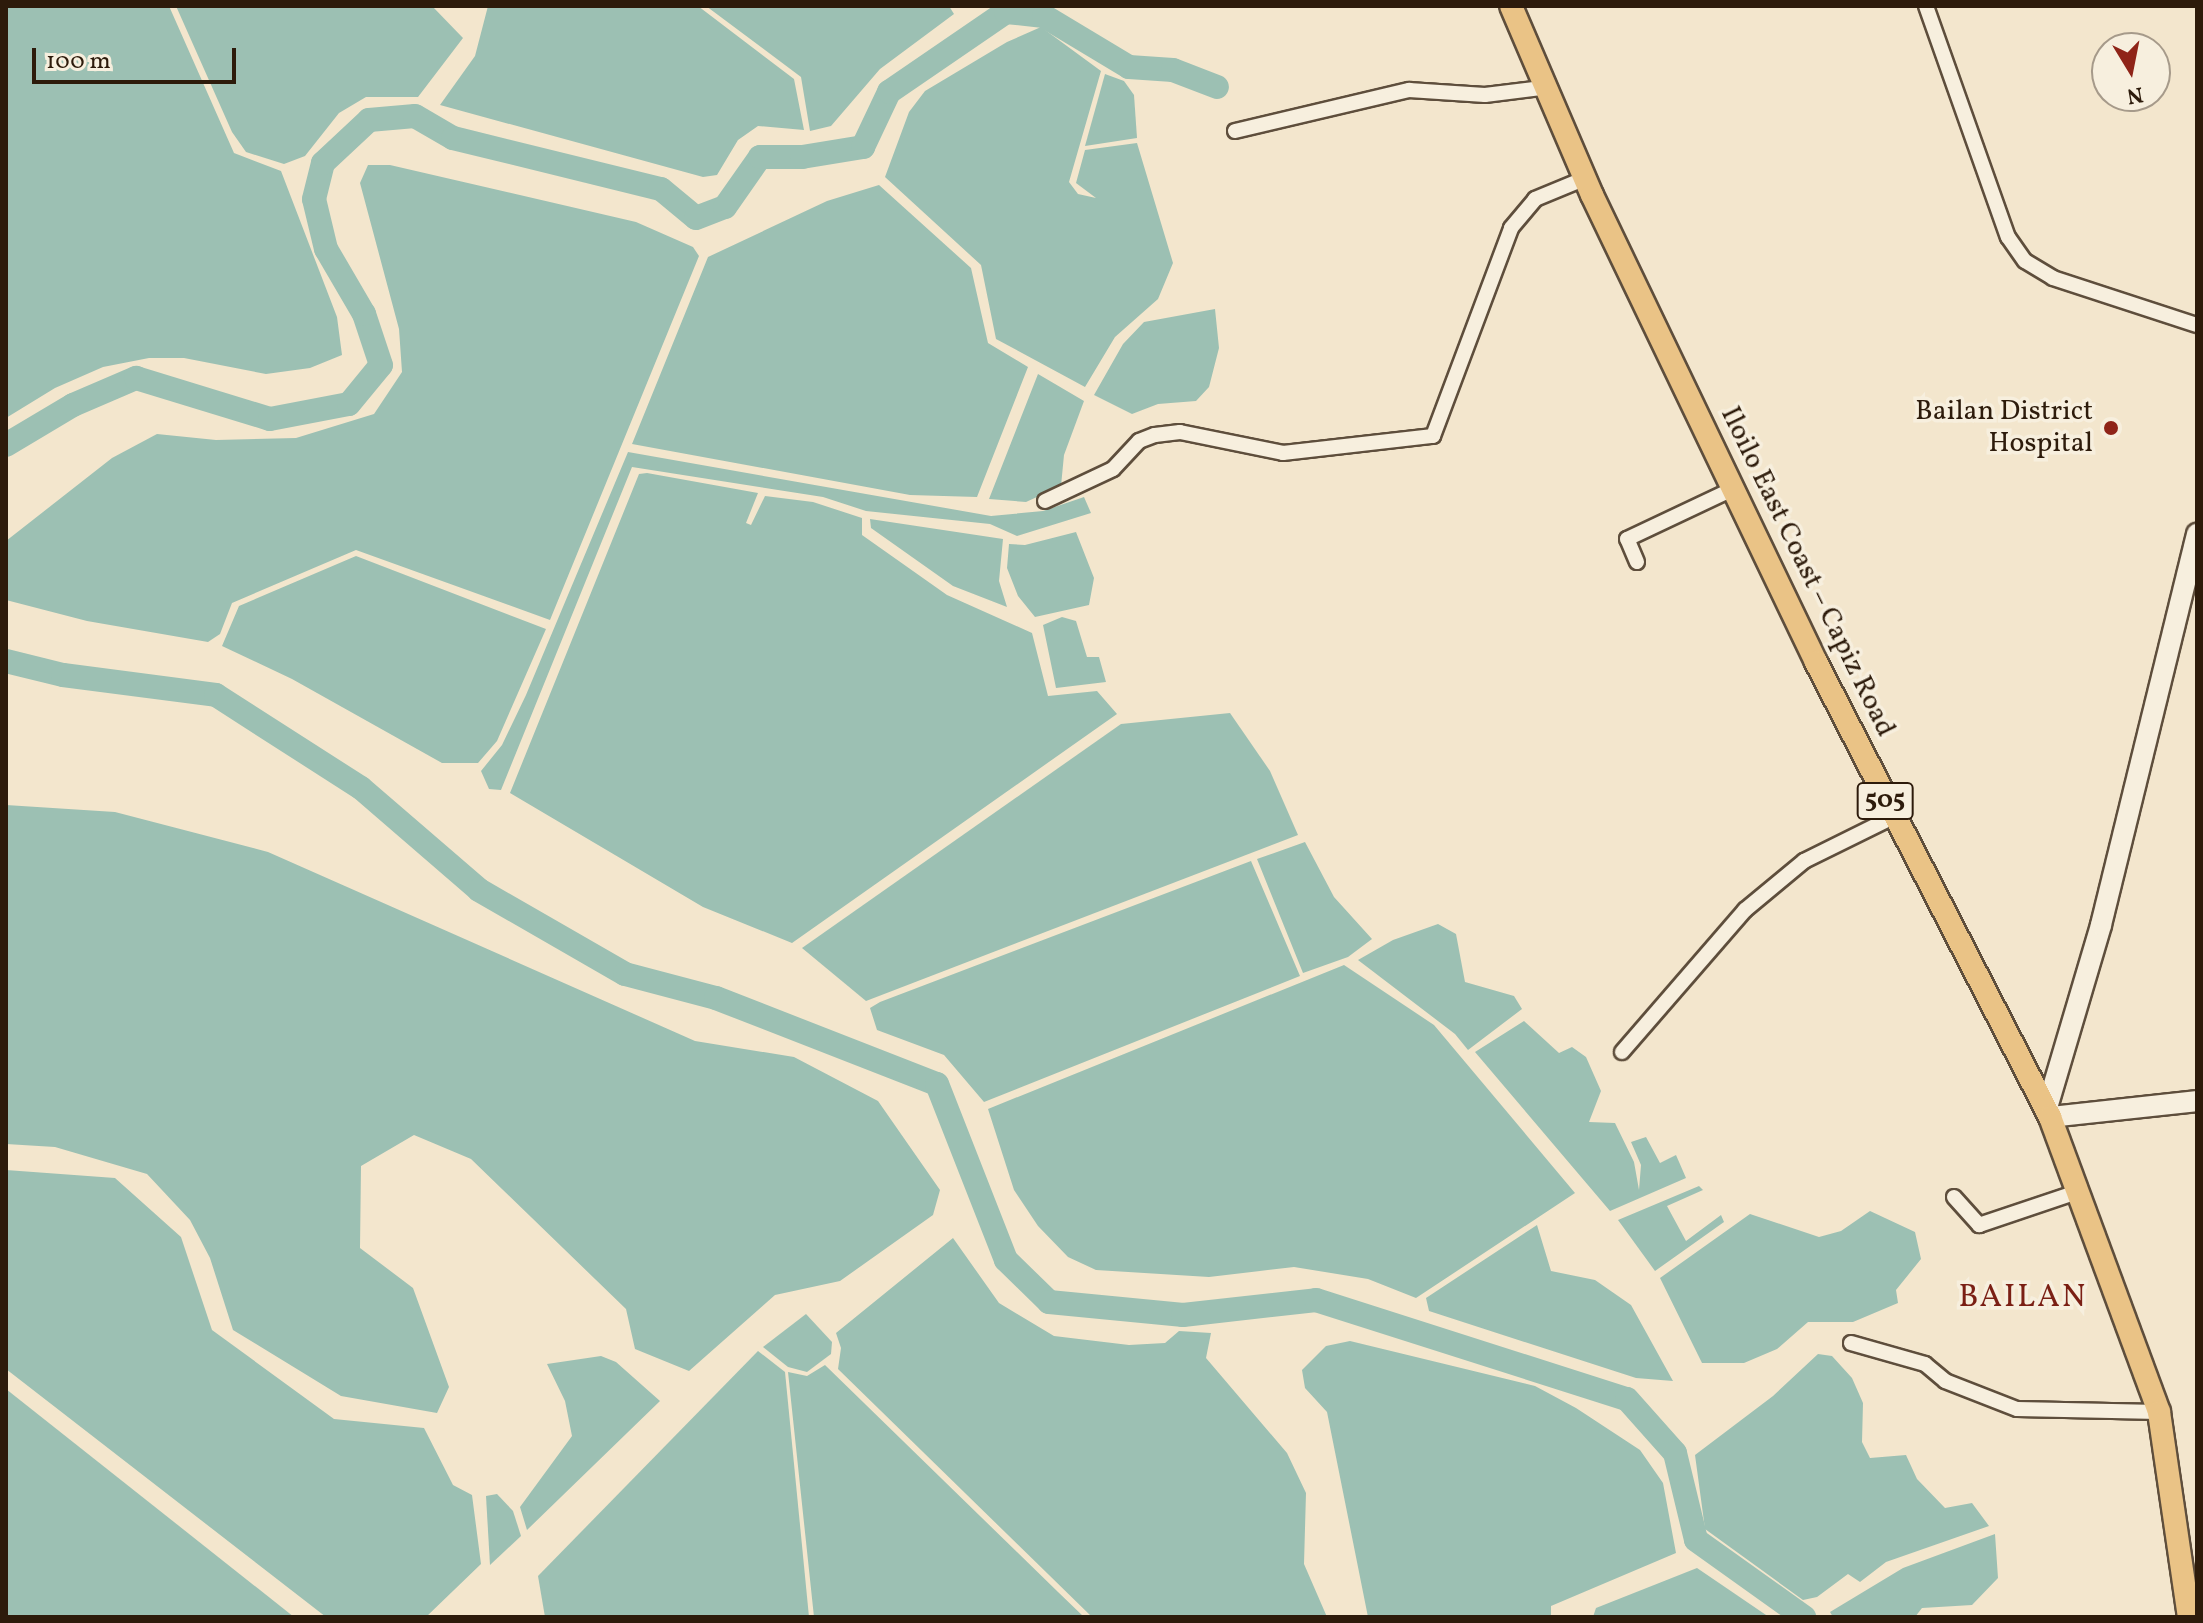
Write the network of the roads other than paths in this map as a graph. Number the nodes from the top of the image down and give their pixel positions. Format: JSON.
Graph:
{"nodes":[{"id":1,"x":1511,"y":6,"type":"edge"},
{"id":2,"x":1926,"y":6,"type":"edge"},
{"id":3,"x":1549,"y":87,"type":"junction"},
{"id":4,"x":1235,"y":131,"type":"dead end"},
{"id":5,"x":1586,"y":178,"type":"junction"},
{"id":6,"x":2197,"y":325,"type":"edge"},
{"id":7,"x":1733,"y":489,"type":"junction"},
{"id":8,"x":1045,"y":501,"type":"dead end"},
{"id":9,"x":2197,"y":534,"type":"edge"},
{"id":10,"x":1637,"y":562,"type":"dead end"},
{"id":11,"x":1893,"y":817,"type":"junction"},
{"id":12,"x":1622,"y":1052,"type":"dead end"},
{"id":13,"x":2197,"y":1101,"type":"edge"},
{"id":14,"x":2048,"y":1114,"type":"junction"},
{"id":15,"x":2080,"y":1191,"type":"junction"},
{"id":16,"x":1954,"y":1197,"type":"dead end"},
{"id":17,"x":1851,"y":1343,"type":"dead end"},
{"id":18,"x":2159,"y":1412,"type":"junction"},
{"id":19,"x":2191,"y":1605,"type":"edge"}],
"edges":[{"from":1,"to":3,"type":"main road","name":"Iloilo East Coast – Capiz Road","number":"505"},
{"from":2,"to":6,"type":"street"},
{"from":3,"to":4,"type":"street"},
{"from":3,"to":5,"type":"main road","name":"Iloilo East Coast – Capiz Road","number":"505"},
{"from":5,"to":7,"type":"main road","name":"Iloilo East Coast – Capiz Road","number":"505"},
{"from":5,"to":8,"type":"street"},
{"from":7,"to":10,"type":"street"},
{"from":7,"to":11,"type":"main road","name":"Iloilo East Coast – Capiz Road","number":"505"},
{"from":9,"to":14,"type":"main road"},
{"from":11,"to":12,"type":"street"},
{"from":11,"to":14,"type":"main road","name":"Iloilo East Coast – Capiz Road","number":"505"},
{"from":13,"to":14,"type":"main road"},
{"from":14,"to":15,"type":"main road","name":"Iloilo East Coast – Capiz Road","number":"505"},
{"from":15,"to":16,"type":"street"},
{"from":15,"to":18,"type":"main road","name":"Iloilo East Coast – Capiz Road","number":"505"},
{"from":17,"to":18,"type":"street"},
{"from":18,"to":19,"type":"main road","name":"Iloilo East Coast – Capiz Road","number":"505"}]}
